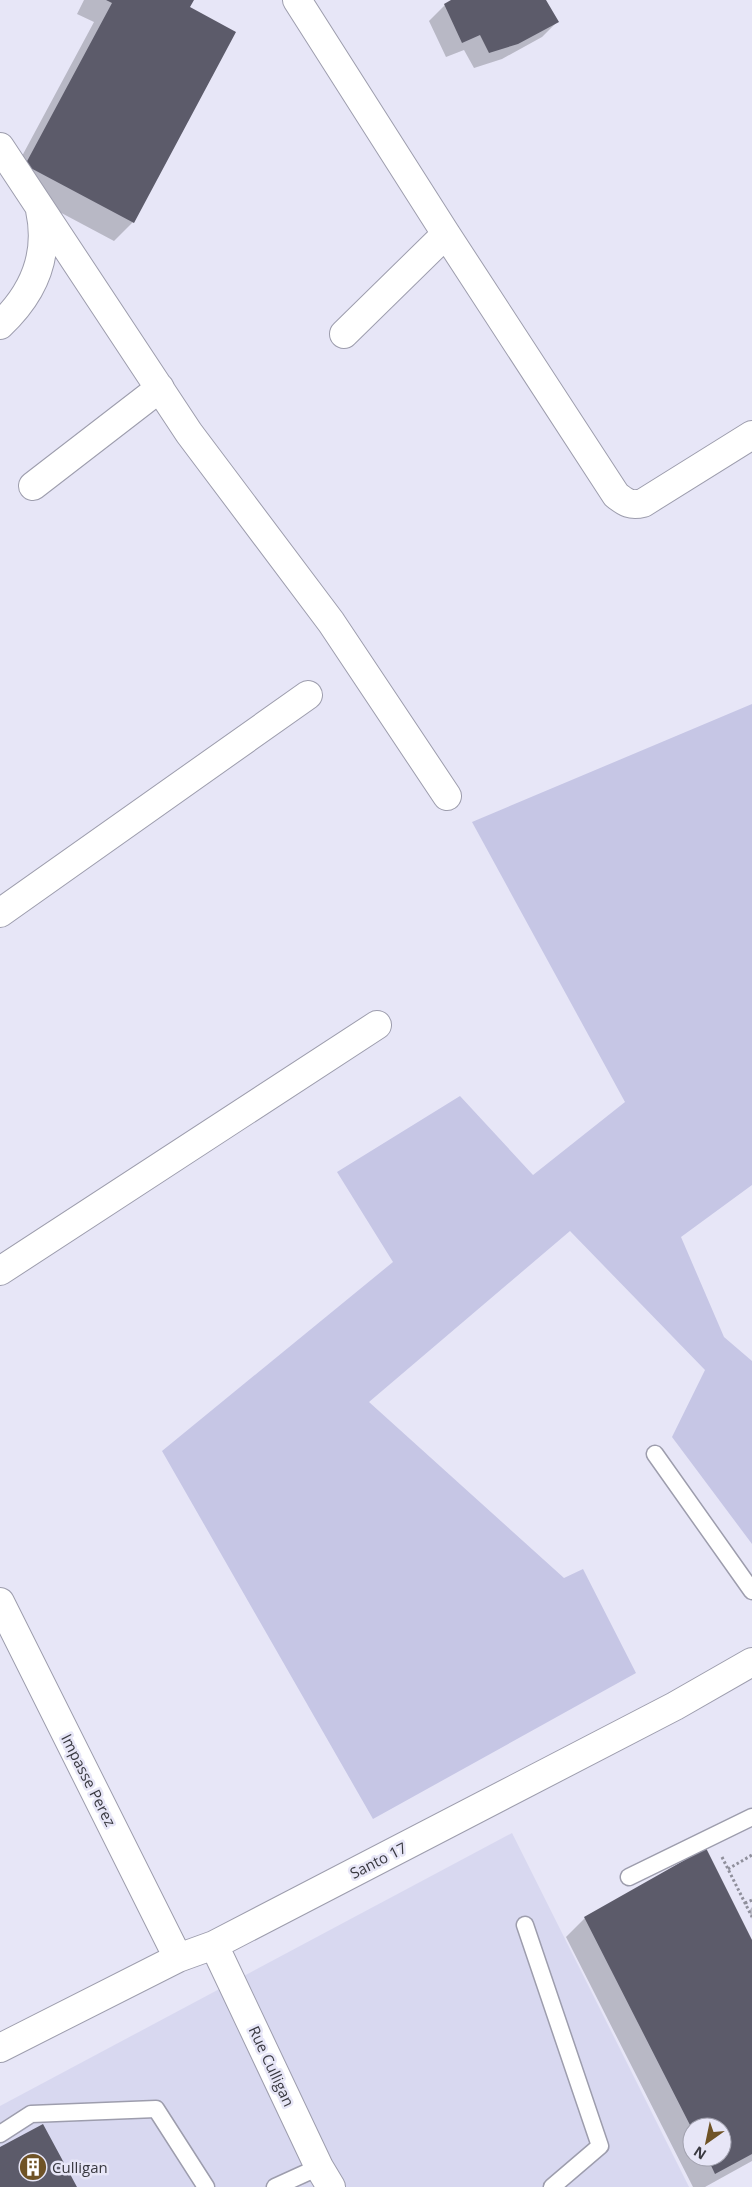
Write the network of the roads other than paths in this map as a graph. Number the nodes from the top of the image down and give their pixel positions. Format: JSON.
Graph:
{"nodes":[{"id":1,"x":297,"y":0,"type":"edge"},
{"id":2,"x":0,"y":147,"type":"edge"},
{"id":3,"x":39,"y":207,"type":"junction"},
{"id":4,"x":446,"y":234,"type":"junction"},
{"id":5,"x":0,"y":325,"type":"edge"},
{"id":6,"x":344,"y":334,"type":"dead end"},
{"id":7,"x":160,"y":388,"type":"junction"},
{"id":8,"x":752,"y":435,"type":"edge"},
{"id":9,"x":33,"y":486,"type":"dead end"},
{"id":10,"x":308,"y":695,"type":"dead end"},
{"id":11,"x":447,"y":796,"type":"dead end"},
{"id":12,"x":0,"y":913,"type":"edge"},
{"id":13,"x":377,"y":1025,"type":"dead end"},
{"id":14,"x":0,"y":1271,"type":"edge"},
{"id":15,"x":655,"y":1454,"type":"dead end"},
{"id":16,"x":752,"y":1591,"type":"edge"},
{"id":17,"x":0,"y":1602,"type":"edge"},
{"id":18,"x":752,"y":1662,"type":"edge"},
{"id":19,"x":752,"y":1817,"type":"edge"},
{"id":20,"x":629,"y":1877,"type":"dead end"},
{"id":21,"x":526,"y":1925,"type":"dead end"},
{"id":22,"x":214,"y":1945,"type":"junction"},
{"id":23,"x":178,"y":1958,"type":"junction"},
{"id":24,"x":0,"y":2048,"type":"edge"},
{"id":25,"x":0,"y":2134,"type":"edge"},
{"id":26,"x":325,"y":2177,"type":"edge"},
{"id":27,"x":206,"y":2187,"type":"edge"},
{"id":28,"x":275,"y":2187,"type":"edge"},
{"id":29,"x":552,"y":2187,"type":"edge"}],
"edges":[{"from":1,"to":4,"type":"street"},
{"from":2,"to":3,"type":"street"},
{"from":3,"to":5,"type":"street"},
{"from":3,"to":7,"type":"street"},
{"from":4,"to":6,"type":"street"},
{"from":4,"to":8,"type":"street"},
{"from":7,"to":9,"type":"street"},
{"from":7,"to":11,"type":"street"},
{"from":10,"to":12,"type":"street"},
{"from":13,"to":14,"type":"street"},
{"from":15,"to":16,"type":"lane"},
{"from":17,"to":23,"type":"street","name":"Impasse Perez"},
{"from":18,"to":22,"type":"street","name":"Santo 17"},
{"from":19,"to":20,"type":"lane"},
{"from":21,"to":29,"type":"lane"},
{"from":22,"to":23,"type":"street","name":"Santo 17"},
{"from":22,"to":26,"type":"street","name":"Rue Culligan"},
{"from":23,"to":24,"type":"street","name":"Santo 17"},
{"from":25,"to":27,"type":"lane"},
{"from":26,"to":28,"type":"lane"}]}
